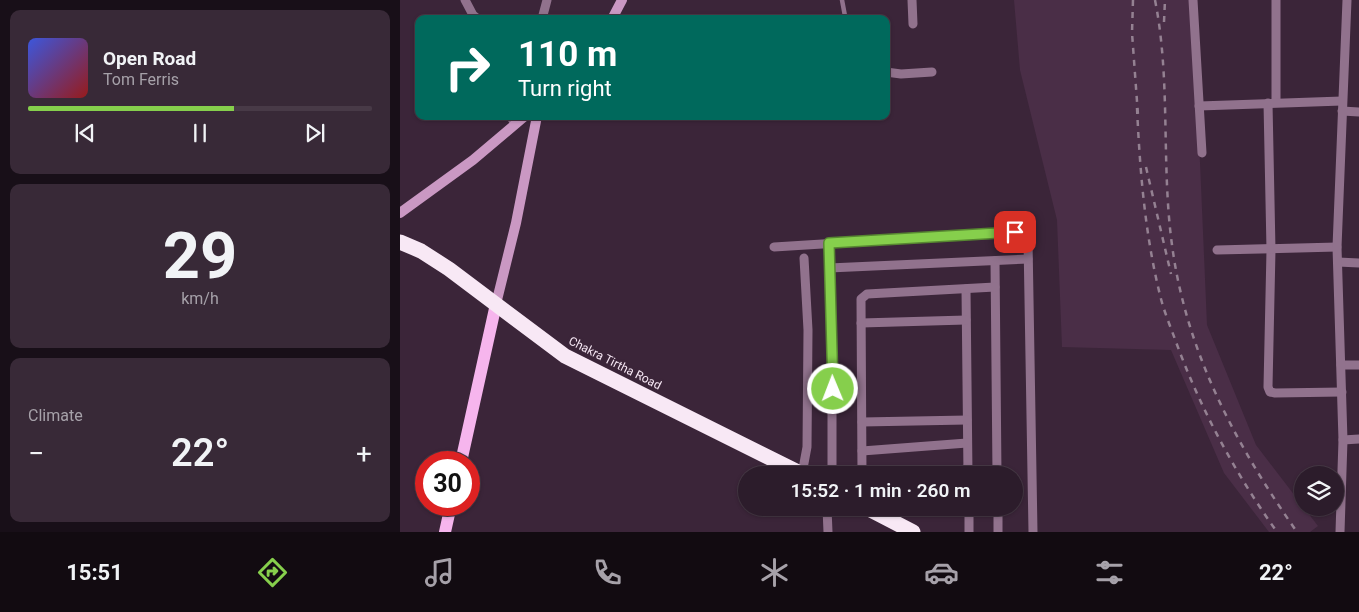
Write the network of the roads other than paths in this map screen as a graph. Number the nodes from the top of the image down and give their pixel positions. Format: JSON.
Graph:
{"nodes":[{"id":1,"x":465,"y":0,"type":"edge"},
{"id":2,"x":547,"y":0,"type":"edge"},
{"id":3,"x":622,"y":0,"type":"edge"},
{"id":4,"x":842,"y":0,"type":"edge"},
{"id":5,"x":912,"y":0,"type":"edge"},
{"id":6,"x":1193,"y":0,"type":"edge"},
{"id":7,"x":1276,"y":0,"type":"edge"},
{"id":8,"x":1347,"y":0,"type":"edge"},
{"id":9,"x":472,"y":15,"type":"edge"},
{"id":10,"x":543,"y":15,"type":"edge"},
{"id":11,"x":616,"y":15,"type":"edge"},
{"id":12,"x":845,"y":15,"type":"edge"},
{"id":13,"x":913,"y":24,"type":"dead end"},
{"id":14,"x":932,"y":72,"type":"dead end"},
{"id":15,"x":890,"y":73,"type":"edge"},
{"id":16,"x":1272,"y":102,"type":"junction"},
{"id":17,"x":1199,"y":106,"type":"junction"},
{"id":18,"x":1342,"y":106,"type":"junction"},
{"id":19,"x":1359,"y":112,"type":"edge"},
{"id":20,"x":510,"y":120,"type":"edge"},
{"id":21,"x":520,"y":120,"type":"edge"},
{"id":22,"x":536,"y":120,"type":"edge"},
{"id":23,"x":514,"y":125,"type":"junction"},
{"id":24,"x":1202,"y":153,"type":"dead end"},
{"id":25,"x":400,"y":214,"type":"edge"},
{"id":26,"x":400,"y":242,"type":"edge"},
{"id":27,"x":829,"y":243,"type":"junction"},
{"id":28,"x":774,"y":247,"type":"dead end"},
{"id":29,"x":1337,"y":247,"type":"junction"},
{"id":30,"x":1217,"y":250,"type":"dead end"},
{"id":31,"x":1271,"y":250,"type":"junction"},
{"id":32,"x":804,"y":258,"type":"dead end"},
{"id":33,"x":1028,"y":259,"type":"junction"},
{"id":34,"x":995,"y":261,"type":"junction"},
{"id":35,"x":1338,"y":262,"type":"junction"},
{"id":36,"x":1359,"y":263,"type":"edge"},
{"id":37,"x":829,"y":268,"type":"junction"},
{"id":38,"x":995,"y":287,"type":"junction"},
{"id":39,"x":966,"y":289,"type":"junction"},
{"id":40,"x":496,"y":304,"type":"junction"},
{"id":41,"x":966,"y":320,"type":"junction"},
{"id":42,"x":861,"y":323,"type":"junction"},
{"id":43,"x":1341,"y":365,"type":"junction"},
{"id":44,"x":1359,"y":365,"type":"edge"},
{"id":45,"x":833,"y":389,"type":"junction"},
{"id":46,"x":862,"y":390,"type":"junction"},
{"id":47,"x":1342,"y":392,"type":"junction"},
{"id":48,"x":967,"y":420,"type":"junction"},
{"id":49,"x":862,"y":422,"type":"junction"},
{"id":50,"x":1359,"y":439,"type":"edge"},
{"id":51,"x":1344,"y":440,"type":"junction"},
{"id":52,"x":967,"y":444,"type":"junction"},
{"id":53,"x":463,"y":451,"type":"edge"},
{"id":54,"x":862,"y":451,"type":"junction"},
{"id":55,"x":787,"y":466,"type":"edge"},
{"id":56,"x":804,"y":466,"type":"edge"},
{"id":57,"x":832,"y":466,"type":"edge"},
{"id":58,"x":862,"y":466,"type":"edge"},
{"id":59,"x":968,"y":466,"type":"edge"},
{"id":60,"x":997,"y":466,"type":"edge"},
{"id":61,"x":449,"y":516,"type":"edge"},
{"id":62,"x":827,"y":516,"type":"edge"},
{"id":63,"x":882,"y":516,"type":"edge"},
{"id":64,"x":968,"y":516,"type":"edge"},
{"id":65,"x":998,"y":516,"type":"edge"},
{"id":66,"x":445,"y":532,"type":"edge"},
{"id":67,"x":828,"y":532,"type":"edge"},
{"id":68,"x":913,"y":532,"type":"edge"},
{"id":69,"x":969,"y":532,"type":"edge"},
{"id":70,"x":998,"y":532,"type":"edge"},
{"id":71,"x":1033,"y":532,"type":"edge"},
{"id":72,"x":1340,"y":532,"type":"edge"}],
"edges":[{"from":1,"to":9,"type":"street"},
{"from":2,"to":10,"type":"street"},
{"from":3,"to":11,"type":"main road"},
{"from":4,"to":12,"type":"lane"},
{"from":5,"to":13,"type":"street"},
{"from":6,"to":17,"type":"street"},
{"from":7,"to":16,"type":"street"},
{"from":8,"to":18,"type":"street"},
{"from":14,"to":15,"type":"street"},
{"from":16,"to":17,"type":"street"},
{"from":16,"to":18,"type":"street"},
{"from":16,"to":31,"type":"street"},
{"from":17,"to":24,"type":"street"},
{"from":18,"to":19,"type":"street"},
{"from":18,"to":29,"type":"street"},
{"from":20,"to":23,"type":"lane"},
{"from":21,"to":23,"type":"main road"},
{"from":22,"to":40,"type":"main road"},
{"from":23,"to":25,"type":"main road"},
{"from":26,"to":40,"type":"highway","name":"Chakra Tirtha Road"},
{"from":27,"to":28,"type":"street"},
{"from":27,"to":33,"type":"street"},
{"from":27,"to":37,"type":"street"},
{"from":29,"to":31,"type":"street"},
{"from":29,"to":35,"type":"street"},
{"from":30,"to":31,"type":"street"},
{"from":31,"to":47,"type":"street"},
{"from":32,"to":56,"type":"street"},
{"from":33,"to":34,"type":"street"},
{"from":33,"to":71,"type":"street"},
{"from":34,"to":37,"type":"street"},
{"from":34,"to":38,"type":"street"},
{"from":35,"to":36,"type":"street"},
{"from":35,"to":43,"type":"street"},
{"from":37,"to":45,"type":"street"},
{"from":38,"to":39,"type":"street"},
{"from":38,"to":60,"type":"street"},
{"from":39,"to":41,"type":"street"},
{"from":39,"to":42,"type":"street"},
{"from":40,"to":53,"type":"main road"},
{"from":40,"to":55,"type":"highway","name":"Chakra Tirtha Road"},
{"from":41,"to":42,"type":"street"},
{"from":41,"to":48,"type":"street"},
{"from":42,"to":46,"type":"street"},
{"from":43,"to":44,"type":"street"},
{"from":43,"to":47,"type":"street"},
{"from":45,"to":46,"type":"street"},
{"from":45,"to":57,"type":"street"},
{"from":46,"to":49,"type":"street"},
{"from":47,"to":51,"type":"street"},
{"from":48,"to":49,"type":"street"},
{"from":48,"to":52,"type":"street"},
{"from":49,"to":54,"type":"street"},
{"from":50,"to":51,"type":"street"},
{"from":51,"to":72,"type":"street"},
{"from":52,"to":54,"type":"street"},
{"from":52,"to":59,"type":"street"},
{"from":54,"to":58,"type":"street"},
{"from":61,"to":66,"type":"main road"},
{"from":62,"to":67,"type":"street"},
{"from":63,"to":68,"type":"highway"},
{"from":64,"to":69,"type":"street"},
{"from":65,"to":70,"type":"street"}]}
